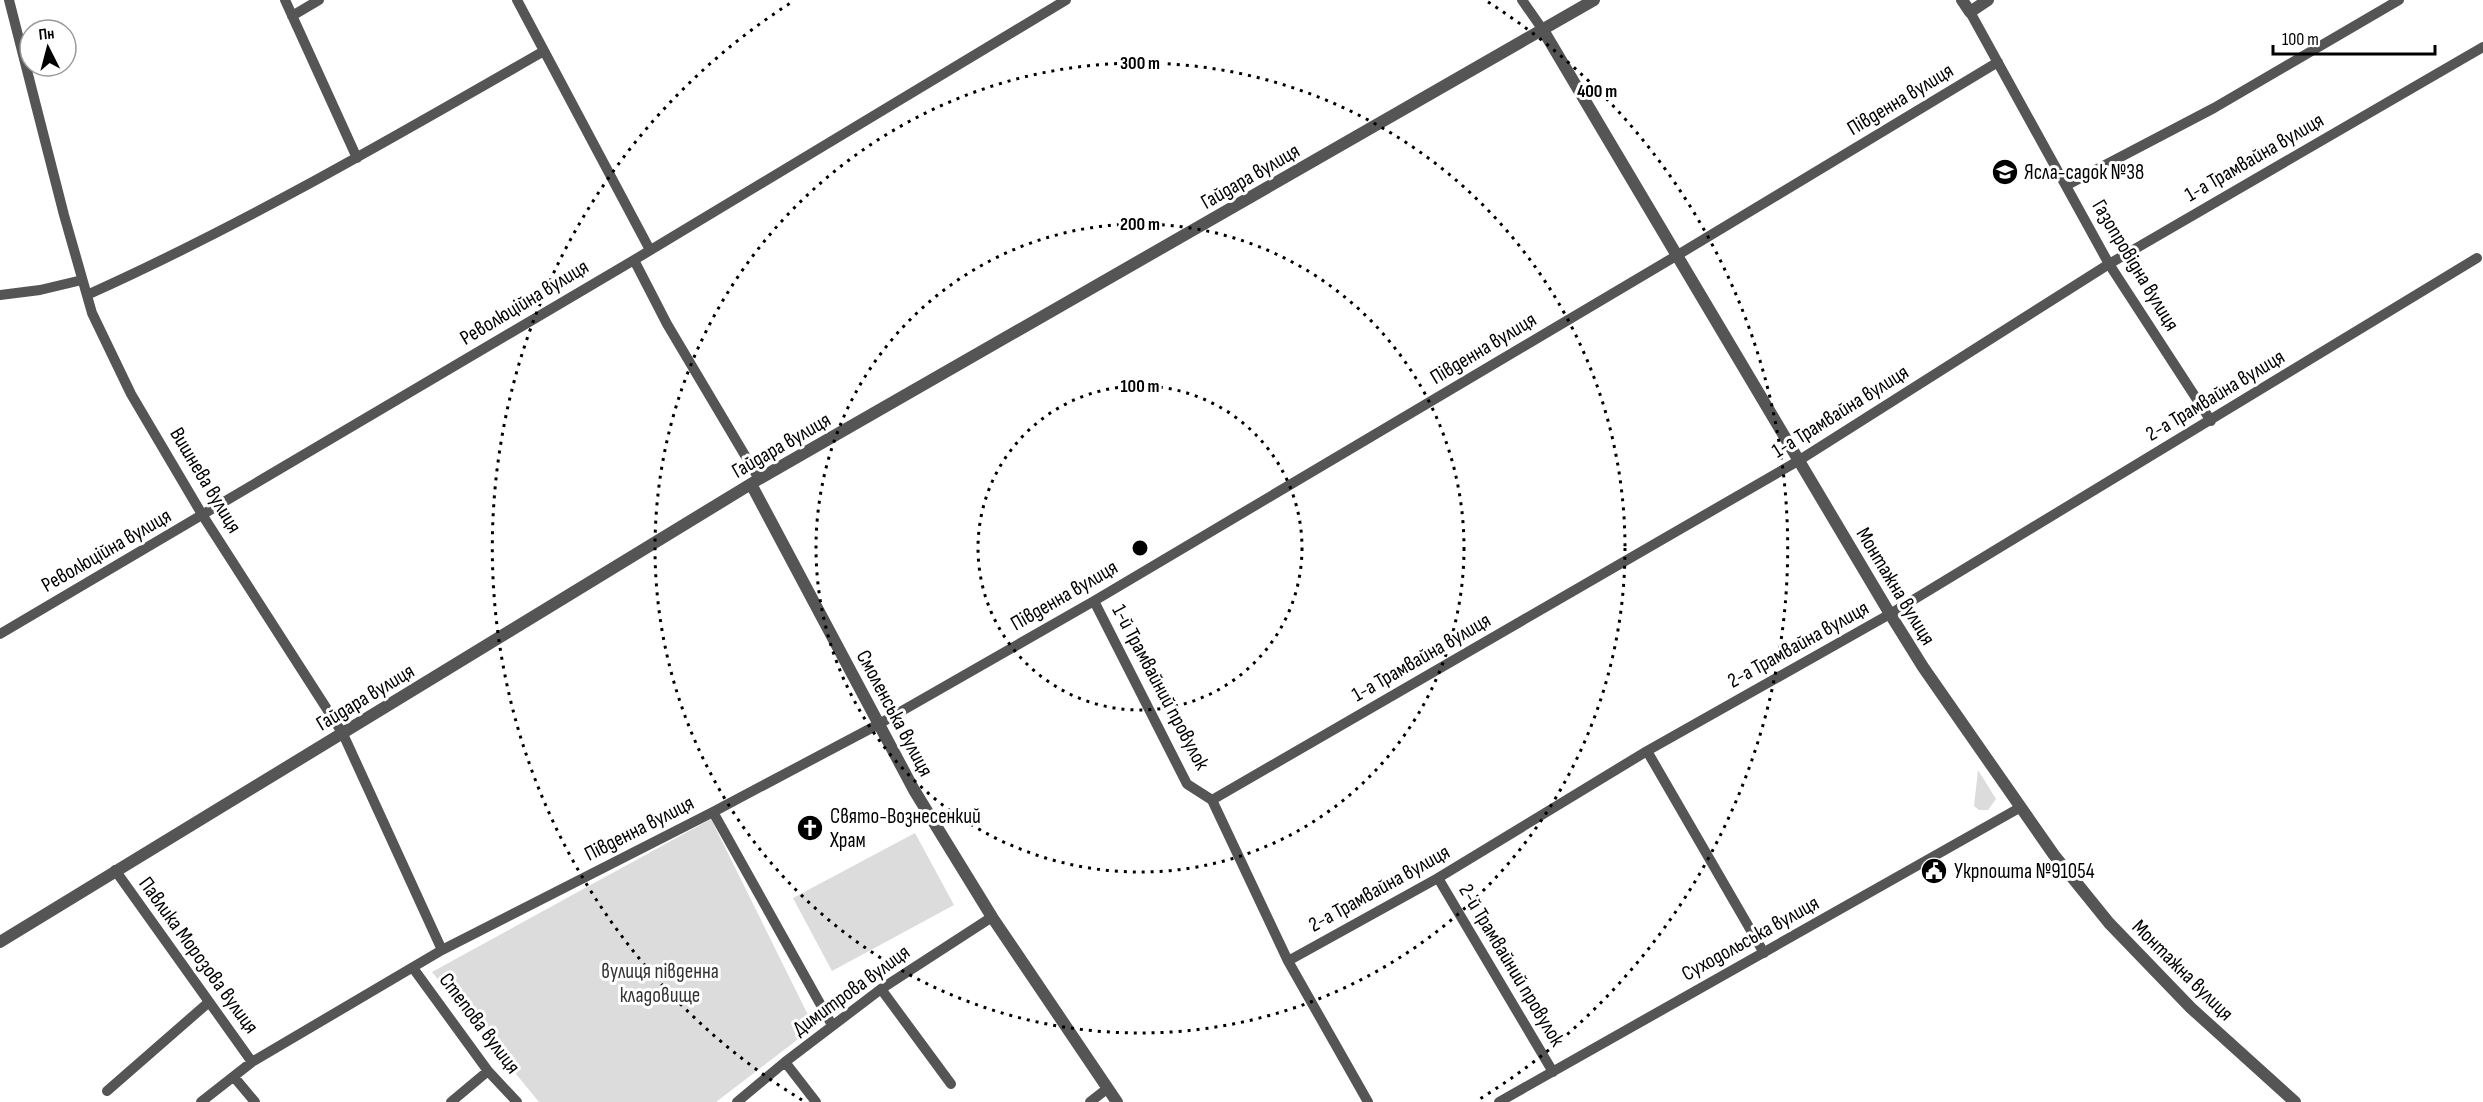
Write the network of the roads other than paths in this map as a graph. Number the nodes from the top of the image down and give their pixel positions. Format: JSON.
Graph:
{"nodes":[{"id":1,"x":9,"y":0,"type":"edge"},
{"id":2,"x":285,"y":0,"type":"edge"},
{"id":3,"x":319,"y":0,"type":"edge"},
{"id":4,"x":517,"y":0,"type":"edge"},
{"id":5,"x":1066,"y":0,"type":"edge"},
{"id":6,"x":1522,"y":0,"type":"edge"},
{"id":7,"x":1594,"y":0,"type":"edge"},
{"id":8,"x":1962,"y":0,"type":"edge"},
{"id":9,"x":1988,"y":0,"type":"edge"},
{"id":10,"x":2399,"y":0,"type":"edge"},
{"id":11,"x":1970,"y":12,"type":"junction"},
{"id":12,"x":292,"y":16,"type":"junction"},
{"id":13,"x":1543,"y":30,"type":"junction"},
{"id":14,"x":2483,"y":46,"type":"edge"},
{"id":15,"x":544,"y":51,"type":"junction"},
{"id":16,"x":1998,"y":62,"type":"junction"},
{"id":17,"x":357,"y":158,"type":"junction"},
{"id":18,"x":2067,"y":184,"type":"junction"},
{"id":19,"x":650,"y":250,"type":"junction"},
{"id":20,"x":1676,"y":256,"type":"junction"},
{"id":21,"x":2477,"y":258,"type":"dead end"},
{"id":22,"x":634,"y":260,"type":"junction"},
{"id":23,"x":2109,"y":264,"type":"junction"},
{"id":24,"x":82,"y":280,"type":"junction"},
{"id":25,"x":0,"y":295,"type":"edge"},
{"id":26,"x":87,"y":295,"type":"junction"},
{"id":27,"x":2211,"y":421,"type":"junction"},
{"id":28,"x":1798,"y":461,"type":"junction"},
{"id":29,"x":755,"y":482,"type":"junction"},
{"id":30,"x":203,"y":516,"type":"junction"},
{"id":31,"x":1094,"y":601,"type":"junction"},
{"id":32,"x":1890,"y":614,"type":"junction"},
{"id":33,"x":0,"y":634,"type":"edge"},
{"id":34,"x":879,"y":724,"type":"junction"},
{"id":35,"x":343,"y":734,"type":"junction"},
{"id":36,"x":1647,"y":751,"type":"junction"},
{"id":37,"x":1212,"y":800,"type":"junction"},
{"id":38,"x":2021,"y":807,"type":"junction"},
{"id":39,"x":713,"y":812,"type":"junction"},
{"id":40,"x":115,"y":870,"type":"junction"},
{"id":41,"x":1438,"y":878,"type":"junction"},
{"id":42,"x":992,"y":917,"type":"junction"},
{"id":43,"x":0,"y":942,"type":"edge"},
{"id":44,"x":442,"y":950,"type":"junction"},
{"id":45,"x":1764,"y":952,"type":"junction"},
{"id":46,"x":1288,"y":961,"type":"junction"},
{"id":47,"x":413,"y":968,"type":"junction"},
{"id":48,"x":881,"y":989,"type":"junction"},
{"id":49,"x":209,"y":1002,"type":"junction"},
{"id":50,"x":832,"y":1025,"type":"junction"},
{"id":51,"x":252,"y":1062,"type":"junction"},
{"id":52,"x":785,"y":1062,"type":"junction"},
{"id":53,"x":488,"y":1071,"type":"junction"},
{"id":54,"x":1553,"y":1072,"type":"junction"},
{"id":55,"x":234,"y":1077,"type":"junction"},
{"id":56,"x":951,"y":1084,"type":"dead end"},
{"id":57,"x":1107,"y":1088,"type":"junction"},
{"id":58,"x":107,"y":1091,"type":"dead end"},
{"id":59,"x":201,"y":1102,"type":"edge"},
{"id":60,"x":255,"y":1102,"type":"edge"},
{"id":61,"x":451,"y":1102,"type":"edge"},
{"id":62,"x":517,"y":1102,"type":"edge"},
{"id":63,"x":737,"y":1102,"type":"edge"},
{"id":64,"x":816,"y":1102,"type":"edge"},
{"id":65,"x":1090,"y":1102,"type":"edge"},
{"id":66,"x":1117,"y":1102,"type":"edge"},
{"id":67,"x":1368,"y":1102,"type":"edge"},
{"id":68,"x":1499,"y":1102,"type":"edge"},
{"id":69,"x":2295,"y":1102,"type":"edge"}],
"edges":[{"from":1,"to":24,"type":"street","name":"Вишнева вулиця"},
{"from":2,"to":12,"type":"street"},
{"from":3,"to":12,"type":"street"},
{"from":4,"to":15,"type":"street"},
{"from":5,"to":19,"type":"street","name":"Революційна вулиця"},
{"from":6,"to":13,"type":"street"},
{"from":7,"to":13,"type":"street","name":"Гайдара вулиця"},
{"from":8,"to":11,"type":"street","name":"Газопровідна вулиця"},
{"from":9,"to":11,"type":"street"},
{"from":10,"to":18,"type":"street"},
{"from":11,"to":16,"type":"street","name":"Газопровідна вулиця"},
{"from":12,"to":17,"type":"street"},
{"from":13,"to":20,"type":"street","name":"Монтажна вулиця"},
{"from":13,"to":29,"type":"street","name":"Гайдара вулиця"},
{"from":14,"to":23,"type":"street","name":"1-а Трамвайна вулиця"},
{"from":15,"to":17,"type":"street"},
{"from":15,"to":19,"type":"street"},
{"from":16,"to":18,"type":"street","name":"Газопровідна вулиця"},
{"from":16,"to":20,"type":"street","name":"Південна вулиця"},
{"from":17,"to":26,"type":"street"},
{"from":18,"to":23,"type":"street","name":"Газопровідна вулиця"},
{"from":19,"to":22,"type":"street","name":"Революційна вулиця"},
{"from":20,"to":28,"type":"street","name":"Монтажна вулиця"},
{"from":20,"to":31,"type":"street","name":"Південна вулиця"},
{"from":21,"to":27,"type":"street","name":"2-а Трамвайна вулиця"},
{"from":22,"to":29,"type":"street"},
{"from":22,"to":30,"type":"street","name":"Революційна вулиця"},
{"from":23,"to":27,"type":"street","name":"Газопровідна вулиця"},
{"from":23,"to":28,"type":"street","name":"1-а Трамвайна вулиця"},
{"from":24,"to":25,"type":"street"},
{"from":24,"to":26,"type":"street","name":"Вишнева вулиця"},
{"from":26,"to":30,"type":"street","name":"Вишнева вулиця"},
{"from":27,"to":32,"type":"street","name":"2-а Трамвайна вулиця"},
{"from":28,"to":32,"type":"street","name":"Монтажна вулиця"},
{"from":28,"to":37,"type":"street","name":"1-а Трамвайна вулиця"},
{"from":29,"to":34,"type":"street","name":"Смоленська вулиця"},
{"from":29,"to":35,"type":"street","name":"Гайдара вулиця"},
{"from":30,"to":33,"type":"street","name":"Революційна вулиця"},
{"from":30,"to":35,"type":"street","name":"Вишнева вулиця"},
{"from":31,"to":34,"type":"street","name":"Південна вулиця"},
{"from":31,"to":37,"type":"street","name":"1-й Трамвайний провулок"},
{"from":32,"to":36,"type":"street","name":"2-а Трамвайна вулиця"},
{"from":32,"to":38,"type":"street","name":"Монтажна вулиця"},
{"from":34,"to":39,"type":"street","name":"Південна вулиця"},
{"from":34,"to":42,"type":"street","name":"Смоленська вулиця"},
{"from":35,"to":40,"type":"street","name":"Гайдара вулиця"},
{"from":35,"to":44,"type":"street","name":"Вишнева вулиця"},
{"from":36,"to":41,"type":"street","name":"2-а Трамвайна вулиця"},
{"from":36,"to":45,"type":"street"},
{"from":37,"to":46,"type":"street"},
{"from":38,"to":45,"type":"street","name":"Суходольська вулиця"},
{"from":38,"to":69,"type":"street","name":"Монтажна вулиця"},
{"from":39,"to":44,"type":"street","name":"Південна вулиця"},
{"from":39,"to":50,"type":"street"},
{"from":40,"to":43,"type":"street","name":"Гайдара вулиця"},
{"from":40,"to":49,"type":"street","name":"Павлика Морозова вулиця"},
{"from":41,"to":46,"type":"street","name":"2-а Трамвайна вулиця"},
{"from":41,"to":54,"type":"street","name":"2-й Трамвайний провулок"},
{"from":42,"to":48,"type":"street","name":"Димитрова вулиця"},
{"from":42,"to":57,"type":"street","name":"Смоленська вулиця"},
{"from":44,"to":47,"type":"street","name":"Південна вулиця"},
{"from":45,"to":54,"type":"street","name":"Суходольська вулиця"},
{"from":46,"to":67,"type":"street"},
{"from":47,"to":51,"type":"street","name":"Південна вулиця"},
{"from":47,"to":53,"type":"street","name":"Степова вулиця"},
{"from":48,"to":50,"type":"street","name":"Димитрова вулиця"},
{"from":48,"to":56,"type":"street"},
{"from":49,"to":51,"type":"street","name":"Павлика Морозова вулиця"},
{"from":49,"to":58,"type":"street"},
{"from":50,"to":52,"type":"street","name":"Димитрова вулиця"},
{"from":51,"to":55,"type":"street","name":"Південна вулиця"},
{"from":52,"to":63,"type":"street","name":"Димитрова вулиця"},
{"from":52,"to":64,"type":"street"},
{"from":53,"to":61,"type":"street"},
{"from":53,"to":62,"type":"street","name":"Степова вулиця"},
{"from":54,"to":68,"type":"street","name":"Суходольська вулиця"},
{"from":55,"to":59,"type":"street","name":"Південна вулиця"},
{"from":55,"to":60,"type":"street"},
{"from":57,"to":65,"type":"street"},
{"from":57,"to":66,"type":"street","name":"Смоленська вулиця"}]}
